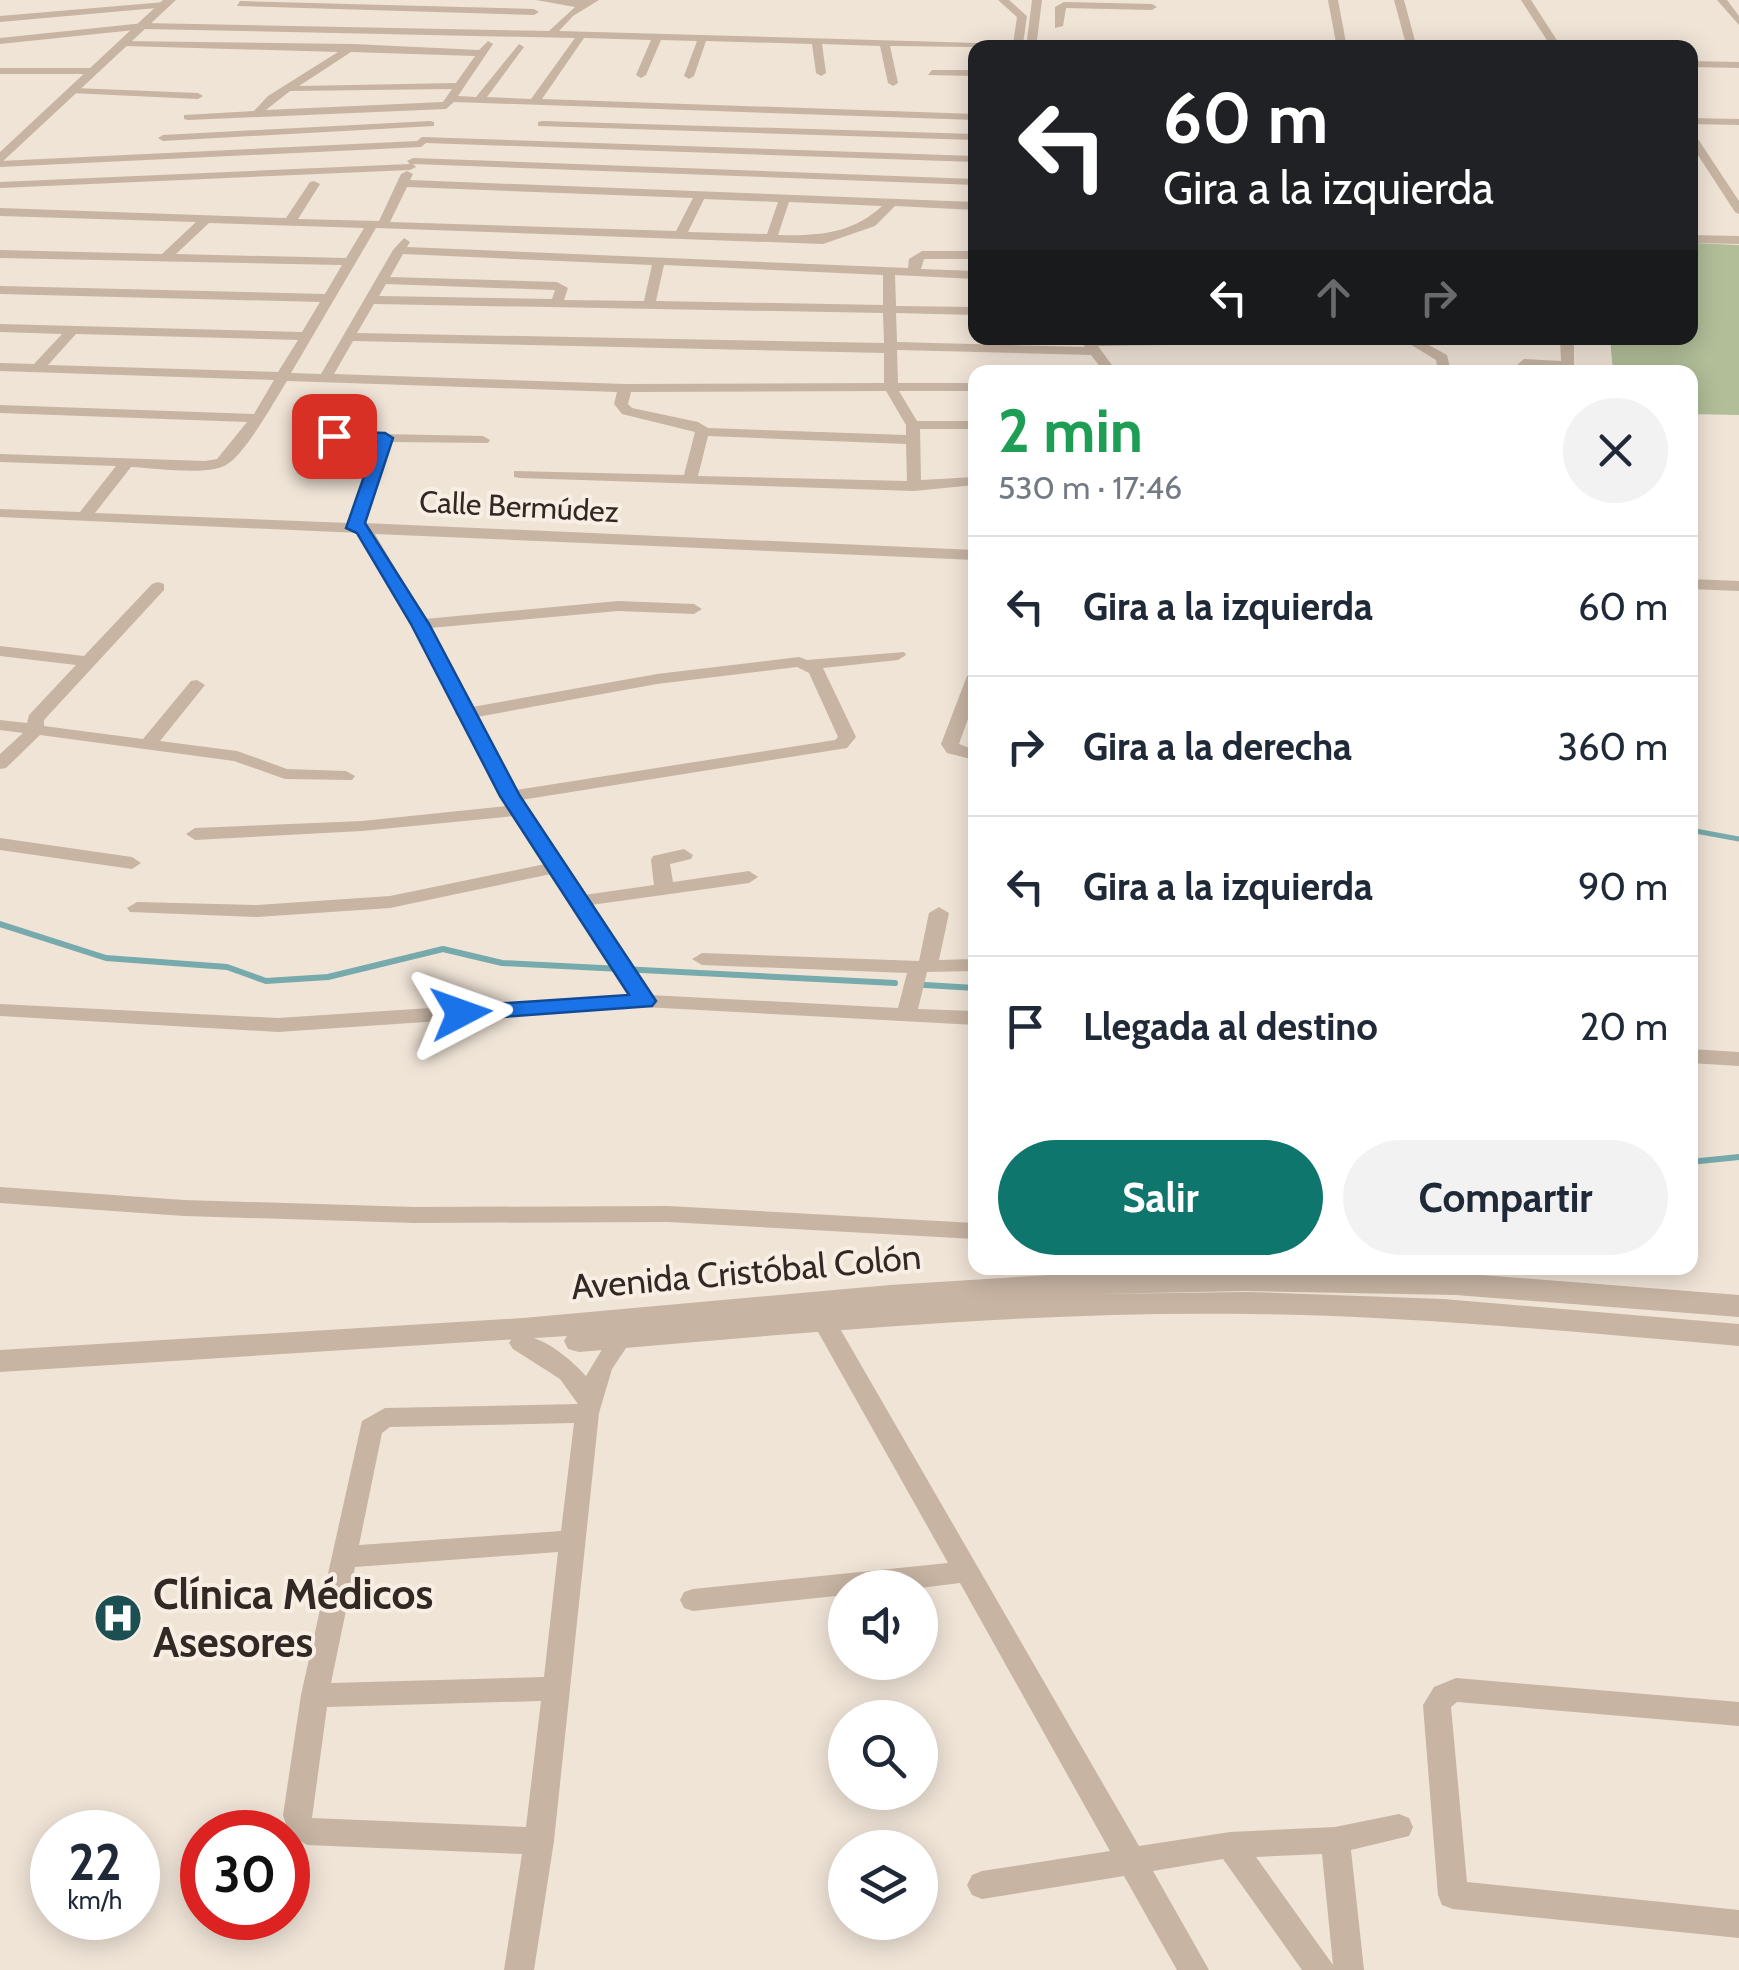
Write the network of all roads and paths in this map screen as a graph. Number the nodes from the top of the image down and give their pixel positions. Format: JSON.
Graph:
{"nodes":[{"id":1,"x":92,"y":0,"type":"edge"},
{"id":2,"x":541,"y":0,"type":"edge"},
{"id":3,"x":1003,"y":0,"type":"edge"},
{"id":4,"x":1037,"y":0,"type":"edge"},
{"id":5,"x":1333,"y":0,"type":"edge"},
{"id":6,"x":1399,"y":0,"type":"edge"},
{"id":7,"x":1526,"y":0,"type":"edge"},
{"id":8,"x":1722,"y":0,"type":"edge"},
{"id":9,"x":169,"y":1,"type":"edge"},
{"id":10,"x":272,"y":2,"type":"edge"},
{"id":11,"x":590,"y":2,"type":"edge"},
{"id":12,"x":240,"y":4,"type":"dead end"},
{"id":13,"x":408,"y":4,"type":"edge"},
{"id":14,"x":292,"y":5,"type":"junction"},
{"id":15,"x":0,"y":7,"type":"edge"},
{"id":16,"x":1152,"y":7,"type":"dead end"},
{"id":17,"x":84,"y":11,"type":"junction"},
{"id":18,"x":534,"y":12,"type":"dead end"},
{"id":19,"x":0,"y":19,"type":"edge"},
{"id":20,"x":1739,"y":22,"type":"edge"},
{"id":21,"x":144,"y":26,"type":"junction"},
{"id":22,"x":269,"y":26,"type":"junction"},
{"id":23,"x":1034,"y":26,"type":"junction"},
{"id":24,"x":1058,"y":26,"type":"junction"},
{"id":25,"x":379,"y":29,"type":"junction"},
{"id":26,"x":497,"y":32,"type":"junction"},
{"id":27,"x":552,"y":33,"type":"junction"},
{"id":28,"x":582,"y":34,"type":"junction"},
{"id":29,"x":658,"y":36,"type":"junction"},
{"id":30,"x":703,"y":38,"type":"junction"},
{"id":31,"x":816,"y":40,"type":"junction"},
{"id":32,"x":1013,"y":40,"type":"edge"},
{"id":33,"x":1032,"y":40,"type":"edge"},
{"id":34,"x":1057,"y":40,"type":"edge"},
{"id":35,"x":1340,"y":40,"type":"edge"},
{"id":36,"x":1410,"y":40,"type":"edge"},
{"id":37,"x":1552,"y":40,"type":"edge"},
{"id":38,"x":0,"y":41,"type":"edge"},
{"id":39,"x":884,"y":43,"type":"junction"},
{"id":40,"x":126,"y":44,"type":"junction"},
{"id":41,"x":968,"y":46,"type":"edge"},
{"id":42,"x":518,"y":47,"type":"dead end"},
{"id":43,"x":350,"y":49,"type":"junction"},
{"id":44,"x":482,"y":52,"type":"junction"},
{"id":45,"x":1698,"y":64,"type":"edge"},
{"id":46,"x":1739,"y":65,"type":"edge"},
{"id":47,"x":0,"y":71,"type":"edge"},
{"id":48,"x":94,"y":71,"type":"junction"},
{"id":49,"x":932,"y":72,"type":"dead end"},
{"id":50,"x":821,"y":73,"type":"dead end"},
{"id":51,"x":968,"y":73,"type":"edge"},
{"id":52,"x":641,"y":75,"type":"dead end"},
{"id":53,"x":689,"y":76,"type":"dead end"},
{"id":54,"x":893,"y":84,"type":"dead end"},
{"id":55,"x":459,"y":86,"type":"junction"},
{"id":56,"x":291,"y":90,"type":"junction"},
{"id":57,"x":74,"y":91,"type":"junction"},
{"id":58,"x":198,"y":96,"type":"dead end"},
{"id":59,"x":480,"y":99,"type":"junction"},
{"id":60,"x":535,"y":101,"type":"junction"},
{"id":61,"x":449,"y":102,"type":"junction"},
{"id":62,"x":562,"y":102,"type":"junction"},
{"id":63,"x":766,"y":110,"type":"junction"},
{"id":64,"x":258,"y":112,"type":"junction"},
{"id":65,"x":188,"y":116,"type":"dead end"},
{"id":66,"x":968,"y":117,"type":"edge"},
{"id":67,"x":1698,"y":121,"type":"edge"},
{"id":68,"x":1739,"y":122,"type":"edge"},
{"id":69,"x":430,"y":124,"type":"junction"},
{"id":70,"x":542,"y":124,"type":"junction"},
{"id":71,"x":759,"y":130,"type":"junction"},
{"id":72,"x":247,"y":134,"type":"junction"},
{"id":73,"x":968,"y":137,"type":"edge"},
{"id":74,"x":163,"y":138,"type":"dead end"},
{"id":75,"x":421,"y":142,"type":"junction"},
{"id":76,"x":524,"y":144,"type":"junction"},
{"id":77,"x":1698,"y":147,"type":"edge"},
{"id":78,"x":754,"y":152,"type":"junction"},
{"id":79,"x":238,"y":154,"type":"junction"},
{"id":80,"x":968,"y":159,"type":"edge"},
{"id":81,"x":0,"y":162,"type":"edge"},
{"id":82,"x":412,"y":164,"type":"junction"},
{"id":83,"x":747,"y":173,"type":"junction"},
{"id":84,"x":968,"y":182,"type":"edge"},
{"id":85,"x":314,"y":184,"type":"dead end"},
{"id":86,"x":405,"y":184,"type":"junction"},
{"id":87,"x":0,"y":185,"type":"edge"},
{"id":88,"x":701,"y":194,"type":"junction"},
{"id":89,"x":740,"y":195,"type":"junction"},
{"id":90,"x":785,"y":197,"type":"junction"},
{"id":91,"x":893,"y":202,"type":"junction"},
{"id":92,"x":968,"y":206,"type":"edge"},
{"id":93,"x":1739,"y":210,"type":"edge"},
{"id":94,"x":0,"y":212,"type":"edge"},
{"id":95,"x":206,"y":219,"type":"junction"},
{"id":96,"x":290,"y":222,"type":"junction"},
{"id":97,"x":377,"y":225,"type":"junction"},
{"id":98,"x":414,"y":226,"type":"junction"},
{"id":99,"x":634,"y":234,"type":"junction"},
{"id":100,"x":680,"y":235,"type":"junction"},
{"id":101,"x":771,"y":239,"type":"junction"},
{"id":102,"x":1698,"y":239,"type":"edge"},
{"id":103,"x":1739,"y":240,"type":"edge"},
{"id":104,"x":399,"y":250,"type":"junction"},
{"id":105,"x":0,"y":254,"type":"edge"},
{"id":106,"x":968,"y":255,"type":"edge"},
{"id":107,"x":166,"y":258,"type":"junction"},
{"id":108,"x":622,"y":258,"type":"junction"},
{"id":109,"x":659,"y":260,"type":"junction"},
{"id":110,"x":352,"y":262,"type":"junction"},
{"id":111,"x":889,"y":273,"type":"junction"},
{"id":112,"x":914,"y":274,"type":"junction"},
{"id":113,"x":968,"y":275,"type":"edge"},
{"id":114,"x":382,"y":280,"type":"junction"},
{"id":115,"x":0,"y":290,"type":"edge"},
{"id":116,"x":331,"y":298,"type":"junction"},
{"id":117,"x":369,"y":300,"type":"junction"},
{"id":118,"x":558,"y":303,"type":"junction"},
{"id":119,"x":649,"y":305,"type":"junction"},
{"id":120,"x":889,"y":310,"type":"junction"},
{"id":121,"x":968,"y":312,"type":"edge"},
{"id":122,"x":0,"y":328,"type":"edge"},
{"id":123,"x":72,"y":330,"type":"junction"},
{"id":124,"x":308,"y":336,"type":"junction"},
{"id":125,"x":346,"y":337,"type":"junction"},
{"id":126,"x":1037,"y":345,"type":"edge"},
{"id":127,"x":1088,"y":345,"type":"edge"},
{"id":128,"x":1419,"y":345,"type":"edge"},
{"id":129,"x":888,"y":348,"type":"junction"},
{"id":130,"x":1104,"y":365,"type":"edge"},
{"id":131,"x":1443,"y":365,"type":"edge"},
{"id":132,"x":0,"y":367,"type":"edge"},
{"id":133,"x":38,"y":368,"type":"junction"},
{"id":134,"x":282,"y":377,"type":"junction"},
{"id":135,"x":324,"y":378,"type":"junction"},
{"id":136,"x":968,"y":386,"type":"edge"},
{"id":137,"x":625,"y":388,"type":"junction"},
{"id":138,"x":891,"y":389,"type":"junction"},
{"id":139,"x":0,"y":409,"type":"edge"},
{"id":140,"x":258,"y":418,"type":"junction"},
{"id":141,"x":968,"y":427,"type":"edge"},
{"id":142,"x":703,"y":432,"type":"junction"},
{"id":143,"x":913,"y":432,"type":"junction"},
{"id":144,"x":334,"y":436,"type":"dead end"},
{"id":145,"x":385,"y":438,"type":"junction"},
{"id":146,"x":483,"y":440,"type":"dead end"},
{"id":147,"x":0,"y":458,"type":"edge"},
{"id":148,"x":126,"y":463,"type":"junction"},
{"id":149,"x":519,"y":474,"type":"dead end"},
{"id":150,"x":690,"y":480,"type":"junction"},
{"id":151,"x":968,"y":483,"type":"edge"},
{"id":152,"x":914,"y":487,"type":"junction"},
{"id":153,"x":0,"y":512,"type":"edge"},
{"id":154,"x":86,"y":516,"type":"junction"},
{"id":155,"x":359,"y":527,"type":"junction"},
{"id":156,"x":968,"y":555,"type":"edge"},
{"id":157,"x":1698,"y":584,"type":"edge"},
{"id":158,"x":1739,"y":586,"type":"edge"},
{"id":159,"x":158,"y":588,"type":"dead end"},
{"id":160,"x":694,"y":608,"type":"dead end"},
{"id":161,"x":420,"y":624,"type":"junction"},
{"id":162,"x":0,"y":652,"type":"edge"},
{"id":163,"x":898,"y":655,"type":"dead end"},
{"id":164,"x":90,"y":662,"type":"junction"},
{"id":165,"x":809,"y":664,"type":"junction"},
{"id":166,"x":197,"y":686,"type":"dead end"},
{"id":167,"x":968,"y":695,"type":"edge"},
{"id":168,"x":464,"y":714,"type":"junction"},
{"id":169,"x":0,"y":725,"type":"edge"},
{"id":170,"x":36,"y":730,"type":"junction"},
{"id":171,"x":148,"y":744,"type":"junction"},
{"id":172,"x":968,"y":753,"type":"edge"},
{"id":173,"x":0,"y":764,"type":"edge"},
{"id":174,"x":346,"y":776,"type":"dead end"},
{"id":175,"x":515,"y":803,"type":"junction"},
{"id":176,"x":195,"y":834,"type":"dead end"},
{"id":177,"x":0,"y":844,"type":"edge"},
{"id":178,"x":684,"y":855,"type":"dead end"},
{"id":179,"x":132,"y":863,"type":"dead end"},
{"id":180,"x":556,"y":867,"type":"junction"},
{"id":181,"x":749,"y":877,"type":"dead end"},
{"id":182,"x":664,"y":890,"type":"junction"},
{"id":183,"x":580,"y":902,"type":"junction"},
{"id":184,"x":137,"y":908,"type":"dead end"},
{"id":185,"x":939,"y":913,"type":"dead end"},
{"id":186,"x":702,"y":959,"type":"dead end"},
{"id":187,"x":968,"y":965,"type":"edge"},
{"id":188,"x":923,"y":966,"type":"junction"},
{"id":189,"x":644,"y":1001,"type":"junction"},
{"id":190,"x":0,"y":1010,"type":"edge"},
{"id":191,"x":907,"y":1014,"type":"junction"},
{"id":192,"x":968,"y":1018,"type":"edge"},
{"id":193,"x":1698,"y":1056,"type":"edge"},
{"id":194,"x":1739,"y":1058,"type":"edge"},
{"id":195,"x":0,"y":1195,"type":"edge"},
{"id":196,"x":968,"y":1231,"type":"edge"},
{"id":197,"x":1071,"y":1276,"type":"edge"},
{"id":198,"x":1739,"y":1306,"type":"edge"},
{"id":199,"x":818,"y":1312,"type":"junction"},
{"id":200,"x":1739,"y":1335,"type":"edge"},
{"id":201,"x":620,"y":1339,"type":"junction"},
{"id":202,"x":520,"y":1343,"type":"junction"},
{"id":203,"x":0,"y":1361,"type":"edge"},
{"id":204,"x":0,"y":1378,"type":"edge"},
{"id":205,"x":588,"y":1406,"type":"junction"},
{"id":206,"x":572,"y":1541,"type":"junction"},
{"id":207,"x":345,"y":1557,"type":"junction"},
{"id":208,"x":965,"y":1572,"type":"junction"},
{"id":209,"x":693,"y":1600,"type":"dead end"},
{"id":210,"x":554,"y":1689,"type":"junction"},
{"id":211,"x":315,"y":1694,"type":"junction"},
{"id":212,"x":1739,"y":1714,"type":"edge"},
{"id":213,"x":1398,"y":1827,"type":"dead end"},
{"id":214,"x":1335,"y":1840,"type":"junction"},
{"id":215,"x":539,"y":1842,"type":"junction"},
{"id":216,"x":1230,"y":1846,"type":"junction"},
{"id":217,"x":1135,"y":1863,"type":"junction"},
{"id":218,"x":982,"y":1885,"type":"dead end"},
{"id":219,"x":1739,"y":1924,"type":"edge"},
{"id":220,"x":519,"y":1970,"type":"edge"},
{"id":221,"x":1194,"y":1970,"type":"edge"},
{"id":222,"x":1320,"y":1970,"type":"edge"},
{"id":223,"x":1349,"y":1970,"type":"edge"}],
"edges":[{"from":1,"to":17,"type":"street"},
{"from":2,"to":11,"type":"street"},
{"from":3,"to":32,"type":"street"},
{"from":4,"to":23,"type":"street"},
{"from":5,"to":35,"type":"street"},
{"from":6,"to":36,"type":"street"},
{"from":7,"to":37,"type":"street"},
{"from":8,"to":20,"type":"street"},
{"from":9,"to":17,"type":"street"},
{"from":9,"to":21,"type":"street"},
{"from":10,"to":12,"type":"street"},
{"from":10,"to":14,"type":"street"},
{"from":11,"to":27,"type":"street"},
{"from":13,"to":14,"type":"street"},
{"from":13,"to":18,"type":"street"},
{"from":13,"to":25,"type":"street"},
{"from":14,"to":22,"type":"street"},
{"from":15,"to":19,"type":"street"},
{"from":16,"to":24,"type":"street"},
{"from":17,"to":19,"type":"street"},
{"from":21,"to":22,"type":"street"},
{"from":21,"to":38,"type":"street"},
{"from":21,"to":40,"type":"street"},
{"from":22,"to":25,"type":"street"},
{"from":23,"to":24,"type":"street"},
{"from":23,"to":33,"type":"street"},
{"from":24,"to":34,"type":"street"},
{"from":25,"to":26,"type":"street"},
{"from":25,"to":43,"type":"street"},
{"from":26,"to":27,"type":"street"},
{"from":26,"to":44,"type":"street"},
{"from":27,"to":28,"type":"street"},
{"from":28,"to":29,"type":"street"},
{"from":28,"to":60,"type":"street"},
{"from":29,"to":30,"type":"street"},
{"from":29,"to":52,"type":"street"},
{"from":30,"to":31,"type":"street"},
{"from":30,"to":53,"type":"street"},
{"from":31,"to":39,"type":"street"},
{"from":31,"to":50,"type":"street"},
{"from":39,"to":41,"type":"street"},
{"from":39,"to":54,"type":"street"},
{"from":40,"to":43,"type":"street"},
{"from":40,"to":48,"type":"street"},
{"from":42,"to":59,"type":"street"},
{"from":43,"to":44,"type":"street"},
{"from":43,"to":56,"type":"street"},
{"from":44,"to":55,"type":"street"},
{"from":45,"to":46,"type":"street"},
{"from":47,"to":48,"type":"street"},
{"from":48,"to":57,"type":"street"},
{"from":49,"to":51,"type":"street"},
{"from":55,"to":56,"type":"street"},
{"from":55,"to":61,"type":"street"},
{"from":56,"to":64,"type":"street"},
{"from":57,"to":58,"type":"street"},
{"from":57,"to":81,"type":"street"},
{"from":59,"to":60,"type":"street"},
{"from":59,"to":61,"type":"street"},
{"from":60,"to":62,"type":"street"},
{"from":61,"to":64,"type":"street"},
{"from":61,"to":69,"type":"street"},
{"from":62,"to":63,"type":"street"},
{"from":62,"to":70,"type":"street"},
{"from":63,"to":66,"type":"street"},
{"from":63,"to":71,"type":"street"},
{"from":64,"to":65,"type":"street"},
{"from":64,"to":72,"type":"street"},
{"from":67,"to":68,"type":"street"},
{"from":69,"to":72,"type":"street"},
{"from":69,"to":75,"type":"street"},
{"from":70,"to":71,"type":"street"},
{"from":70,"to":76,"type":"street"},
{"from":71,"to":73,"type":"street"},
{"from":71,"to":78,"type":"street"},
{"from":72,"to":74,"type":"street"},
{"from":72,"to":79,"type":"street"},
{"from":75,"to":76,"type":"street"},
{"from":75,"to":79,"type":"street"},
{"from":75,"to":82,"type":"street"},
{"from":76,"to":78,"type":"street"},
{"from":77,"to":93,"type":"street"},
{"from":78,"to":80,"type":"street"},
{"from":78,"to":83,"type":"street"},
{"from":79,"to":81,"type":"street"},
{"from":82,"to":83,"type":"street"},
{"from":82,"to":86,"type":"street"},
{"from":82,"to":87,"type":"street"},
{"from":83,"to":84,"type":"street"},
{"from":83,"to":89,"type":"street"},
{"from":85,"to":96,"type":"street"},
{"from":86,"to":88,"type":"street"},
{"from":86,"to":97,"type":"street"},
{"from":88,"to":89,"type":"street"},
{"from":88,"to":100,"type":"street"},
{"from":89,"to":90,"type":"street"},
{"from":90,"to":91,"type":"street"},
{"from":90,"to":101,"type":"street"},
{"from":91,"to":92,"type":"street"},
{"from":91,"to":101,"type":"street"},
{"from":94,"to":95,"type":"street"},
{"from":95,"to":96,"type":"street"},
{"from":95,"to":107,"type":"street"},
{"from":96,"to":97,"type":"street"},
{"from":97,"to":98,"type":"street"},
{"from":97,"to":110,"type":"street"},
{"from":98,"to":99,"type":"street"},
{"from":98,"to":104,"type":"street"},
{"from":99,"to":100,"type":"street"},
{"from":99,"to":108,"type":"street"},
{"from":100,"to":101,"type":"street"},
{"from":102,"to":103,"type":"street"},
{"from":104,"to":108,"type":"street"},
{"from":104,"to":114,"type":"street"},
{"from":105,"to":107,"type":"street"},
{"from":106,"to":112,"type":"street"},
{"from":107,"to":110,"type":"street"},
{"from":108,"to":109,"type":"street"},
{"from":109,"to":111,"type":"street"},
{"from":109,"to":119,"type":"street"},
{"from":110,"to":116,"type":"street"},
{"from":111,"to":112,"type":"street"},
{"from":111,"to":120,"type":"street"},
{"from":112,"to":113,"type":"street"},
{"from":114,"to":117,"type":"street"},
{"from":114,"to":118,"type":"street"},
{"from":115,"to":116,"type":"street"},
{"from":116,"to":124,"type":"street"},
{"from":117,"to":118,"type":"street"},
{"from":117,"to":125,"type":"street"},
{"from":118,"to":119,"type":"street"},
{"from":119,"to":120,"type":"street"},
{"from":120,"to":121,"type":"street"},
{"from":120,"to":129,"type":"street"},
{"from":122,"to":123,"type":"street"},
{"from":123,"to":124,"type":"street"},
{"from":123,"to":133,"type":"street"},
{"from":124,"to":134,"type":"street"},
{"from":125,"to":129,"type":"street"},
{"from":125,"to":135,"type":"street"},
{"from":126,"to":129,"type":"street"},
{"from":127,"to":130,"type":"street"},
{"from":128,"to":131,"type":"street"},
{"from":129,"to":138,"type":"street"},
{"from":132,"to":133,"type":"street"},
{"from":133,"to":134,"type":"street"},
{"from":134,"to":135,"type":"street"},
{"from":134,"to":140,"type":"street"},
{"from":135,"to":137,"type":"street"},
{"from":136,"to":138,"type":"street"},
{"from":137,"to":138,"type":"street"},
{"from":137,"to":142,"type":"street"},
{"from":138,"to":143,"type":"street"},
{"from":139,"to":140,"type":"street"},
{"from":140,"to":148,"type":"street"},
{"from":141,"to":143,"type":"street"},
{"from":142,"to":143,"type":"street"},
{"from":142,"to":150,"type":"street"},
{"from":143,"to":152,"type":"street"},
{"from":144,"to":145,"type":"street"},
{"from":145,"to":146,"type":"street"},
{"from":145,"to":155,"type":"street"},
{"from":147,"to":148,"type":"street"},
{"from":148,"to":154,"type":"street"},
{"from":149,"to":150,"type":"street"},
{"from":150,"to":152,"type":"street"},
{"from":151,"to":152,"type":"street"},
{"from":153,"to":154,"type":"street","name":"Calle Bermúdez"},
{"from":154,"to":155,"type":"street","name":"Calle Bermúdez"},
{"from":155,"to":156,"type":"street","name":"Calle Bermúdez"},
{"from":155,"to":161,"type":"street"},
{"from":157,"to":158,"type":"street"},
{"from":159,"to":164,"type":"street"},
{"from":160,"to":161,"type":"street"},
{"from":161,"to":168,"type":"street"},
{"from":162,"to":164,"type":"street"},
{"from":163,"to":165,"type":"street"},
{"from":164,"to":170,"type":"street"},
{"from":165,"to":168,"type":"street"},
{"from":165,"to":175,"type":"street"},
{"from":166,"to":171,"type":"street"},
{"from":167,"to":172,"type":"street"},
{"from":168,"to":175,"type":"street"},
{"from":169,"to":170,"type":"street"},
{"from":170,"to":171,"type":"street"},
{"from":170,"to":173,"type":"street"},
{"from":171,"to":174,"type":"street"},
{"from":175,"to":176,"type":"street"},
{"from":175,"to":180,"type":"street"},
{"from":177,"to":179,"type":"street"},
{"from":178,"to":182,"type":"street"},
{"from":180,"to":183,"type":"street"},
{"from":180,"to":184,"type":"street"},
{"from":181,"to":182,"type":"street"},
{"from":182,"to":183,"type":"street"},
{"from":183,"to":189,"type":"street"},
{"from":185,"to":188,"type":"street"},
{"from":186,"to":188,"type":"street"},
{"from":187,"to":188,"type":"street"},
{"from":188,"to":191,"type":"street"},
{"from":189,"to":190,"type":"street"},
{"from":189,"to":191,"type":"street"},
{"from":191,"to":192,"type":"street"},
{"from":193,"to":194,"type":"street"},
{"from":195,"to":196,"type":"street"},
{"from":197,"to":198,"type":"street","name":"Avenida Cristóbal Colón"},
{"from":197,"to":199,"type":"street","name":"Avenida Cristóbal Colón"},
{"from":199,"to":200,"type":"street","name":"Avenida Cristóbal Colón"},
{"from":199,"to":201,"type":"street","name":"Avenida Cristóbal Colón"},
{"from":199,"to":203,"type":"street","name":"Avenida Cristóbal Colón"},
{"from":199,"to":208,"type":"street"},
{"from":201,"to":202,"type":"street","name":"Avenida Cristóbal Colón"},
{"from":201,"to":205,"type":"street"},
{"from":202,"to":204,"type":"street","name":"Avenida Cristóbal Colón"},
{"from":202,"to":205,"type":"street"},
{"from":205,"to":206,"type":"street"},
{"from":205,"to":207,"type":"street"},
{"from":206,"to":207,"type":"street"},
{"from":206,"to":210,"type":"street"},
{"from":207,"to":211,"type":"street"},
{"from":208,"to":209,"type":"street"},
{"from":208,"to":217,"type":"street"},
{"from":210,"to":211,"type":"street"},
{"from":210,"to":215,"type":"street"},
{"from":211,"to":215,"type":"street"},
{"from":212,"to":219,"type":"street"},
{"from":213,"to":214,"type":"street"},
{"from":214,"to":216,"type":"street"},
{"from":214,"to":223,"type":"street"},
{"from":215,"to":220,"type":"street"},
{"from":216,"to":217,"type":"street"},
{"from":216,"to":222,"type":"street"},
{"from":217,"to":218,"type":"street"},
{"from":217,"to":221,"type":"street"}]}
